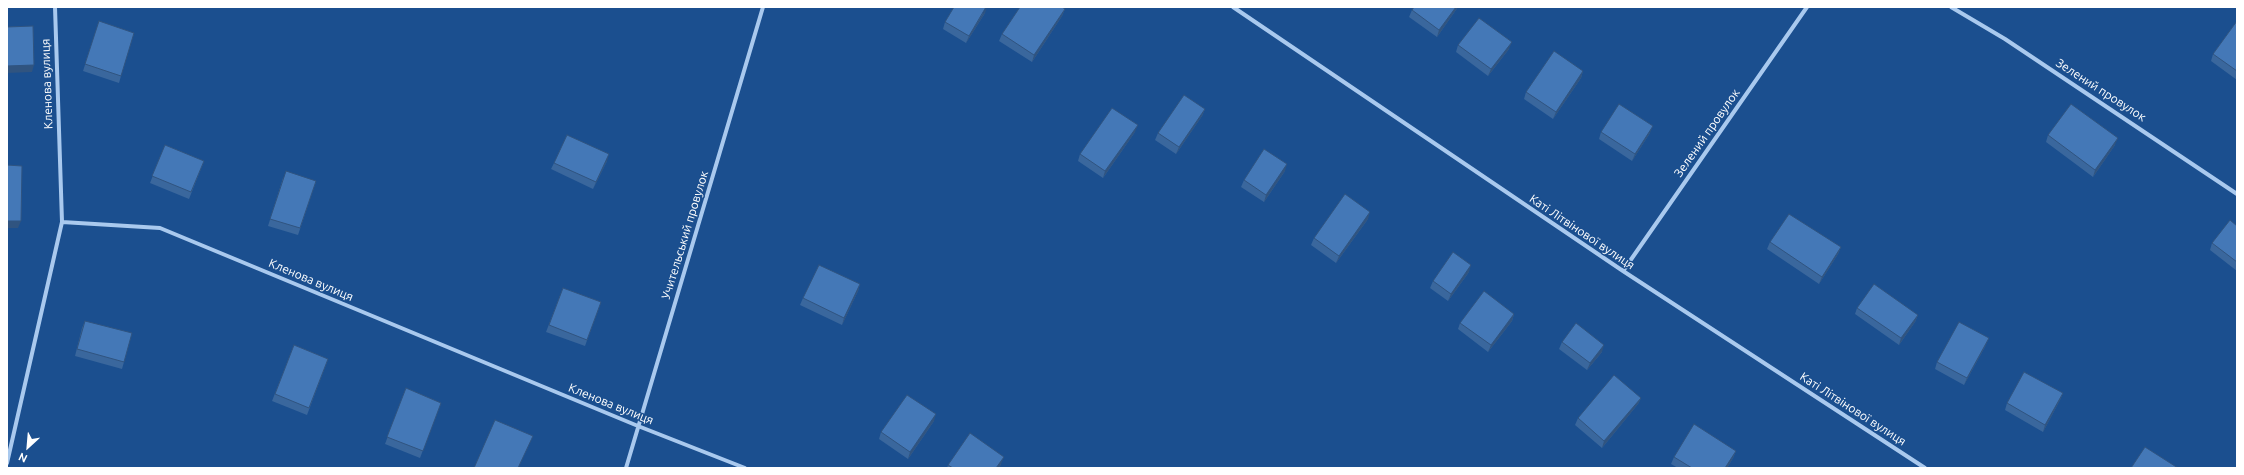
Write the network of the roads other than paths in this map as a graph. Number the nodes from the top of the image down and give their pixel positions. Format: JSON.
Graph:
{"nodes":[{"id":1,"x":55,"y":7,"type":"edge"},
{"id":2,"x":763,"y":7,"type":"edge"},
{"id":3,"x":1233,"y":7,"type":"edge"},
{"id":4,"x":1807,"y":7,"type":"edge"},
{"id":5,"x":1951,"y":7,"type":"edge"},
{"id":6,"x":2237,"y":194,"type":"edge"},
{"id":7,"x":62,"y":222,"type":"junction"},
{"id":8,"x":1623,"y":271,"type":"junction"},
{"id":9,"x":638,"y":426,"type":"junction"},
{"id":10,"x":7,"y":462,"type":"edge"},
{"id":11,"x":626,"y":468,"type":"edge"},
{"id":12,"x":745,"y":468,"type":"edge"},
{"id":13,"x":1925,"y":468,"type":"edge"}],
"edges":[{"from":1,"to":7,"type":"street","name":"Кленова вулиця"},
{"from":2,"to":9,"type":"street","name":"Учительський провулок"},
{"from":3,"to":8,"type":"street","name":"Каті Літвінової вулиця"},
{"from":4,"to":8,"type":"street","name":"Зелений провулок"},
{"from":5,"to":6,"type":"street","name":"Зелений провулок"},
{"from":7,"to":9,"type":"street","name":"Кленова вулиця"},
{"from":7,"to":10,"type":"street"},
{"from":8,"to":13,"type":"street","name":"Каті Літвінової вулиця"},
{"from":9,"to":11,"type":"street","name":"Учительський провулок"},
{"from":9,"to":12,"type":"street","name":"Кленова вулиця"}]}
